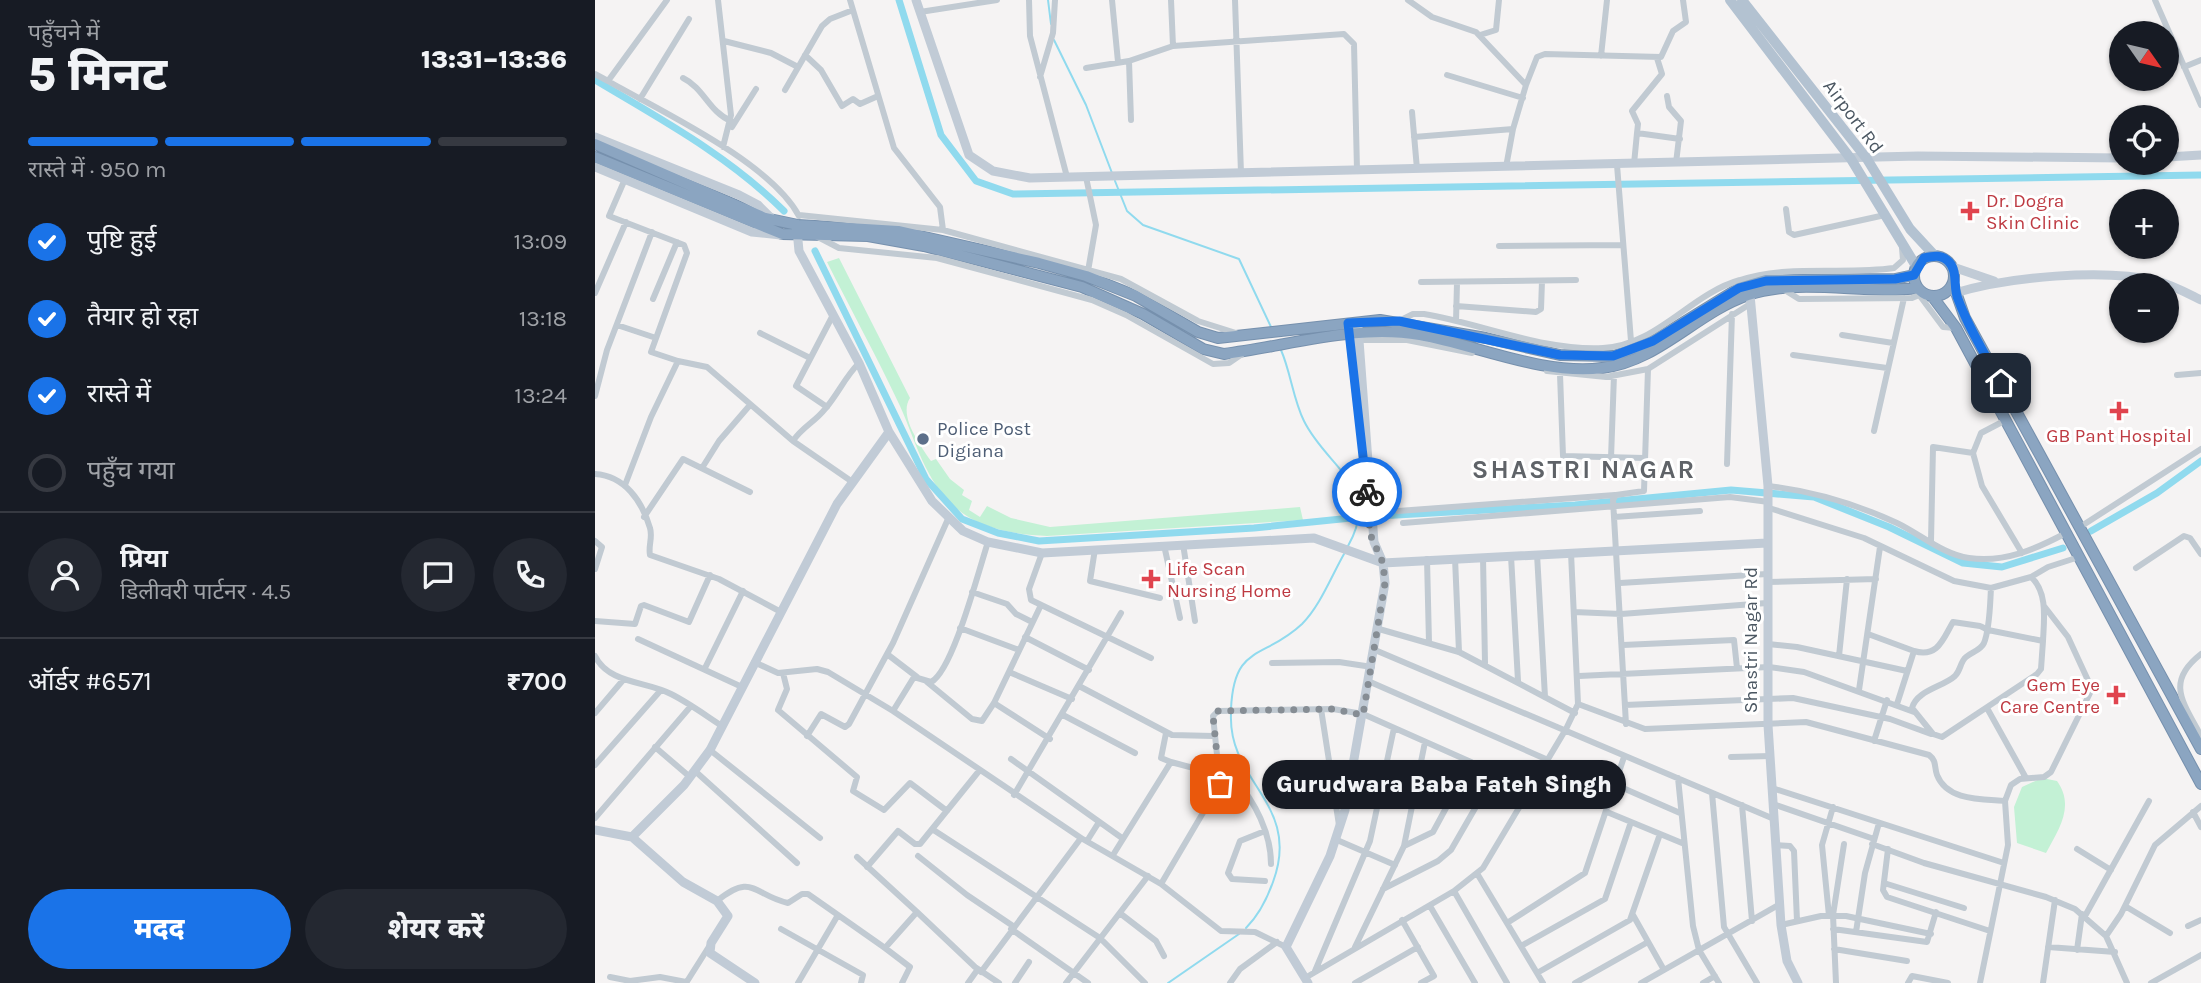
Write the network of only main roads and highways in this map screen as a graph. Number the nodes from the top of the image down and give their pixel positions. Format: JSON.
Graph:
{"nodes":[{"id":1,"x":1730,"y":0,"type":"edge"},
{"id":2,"x":1742,"y":0,"type":"edge"},
{"id":3,"x":595,"y":144,"type":"edge"},
{"id":4,"x":595,"y":157,"type":"edge"},
{"id":5,"x":798,"y":226,"type":"junction"},
{"id":6,"x":1934,"y":255,"type":"junction"},
{"id":7,"x":1915,"y":271,"type":"junction"},
{"id":8,"x":1954,"y":288,"type":"junction"},
{"id":9,"x":1924,"y":293,"type":"junction"},
{"id":10,"x":1355,"y":331,"type":"junction"},
{"id":11,"x":2201,"y":749,"type":"edge"},
{"id":12,"x":2201,"y":784,"type":"edge"}],
"edges":[{"from":1,"to":7,"type":"main road"},
{"from":2,"to":6,"type":"main road","name":"Airport Rd"},
{"from":3,"to":5,"type":"highway"},
{"from":4,"to":5,"type":"highway"},
{"from":5,"to":10,"type":"highway"},
{"from":5,"to":10,"type":"highway"},
{"from":6,"to":7,"type":"highway"},
{"from":6,"to":8,"type":"highway"},
{"from":7,"to":9,"type":"highway"},
{"from":7,"to":10,"type":"highway"},
{"from":8,"to":9,"type":"highway"},
{"from":8,"to":11,"type":"highway"},
{"from":9,"to":10,"type":"highway"},
{"from":9,"to":12,"type":"highway"}]}
